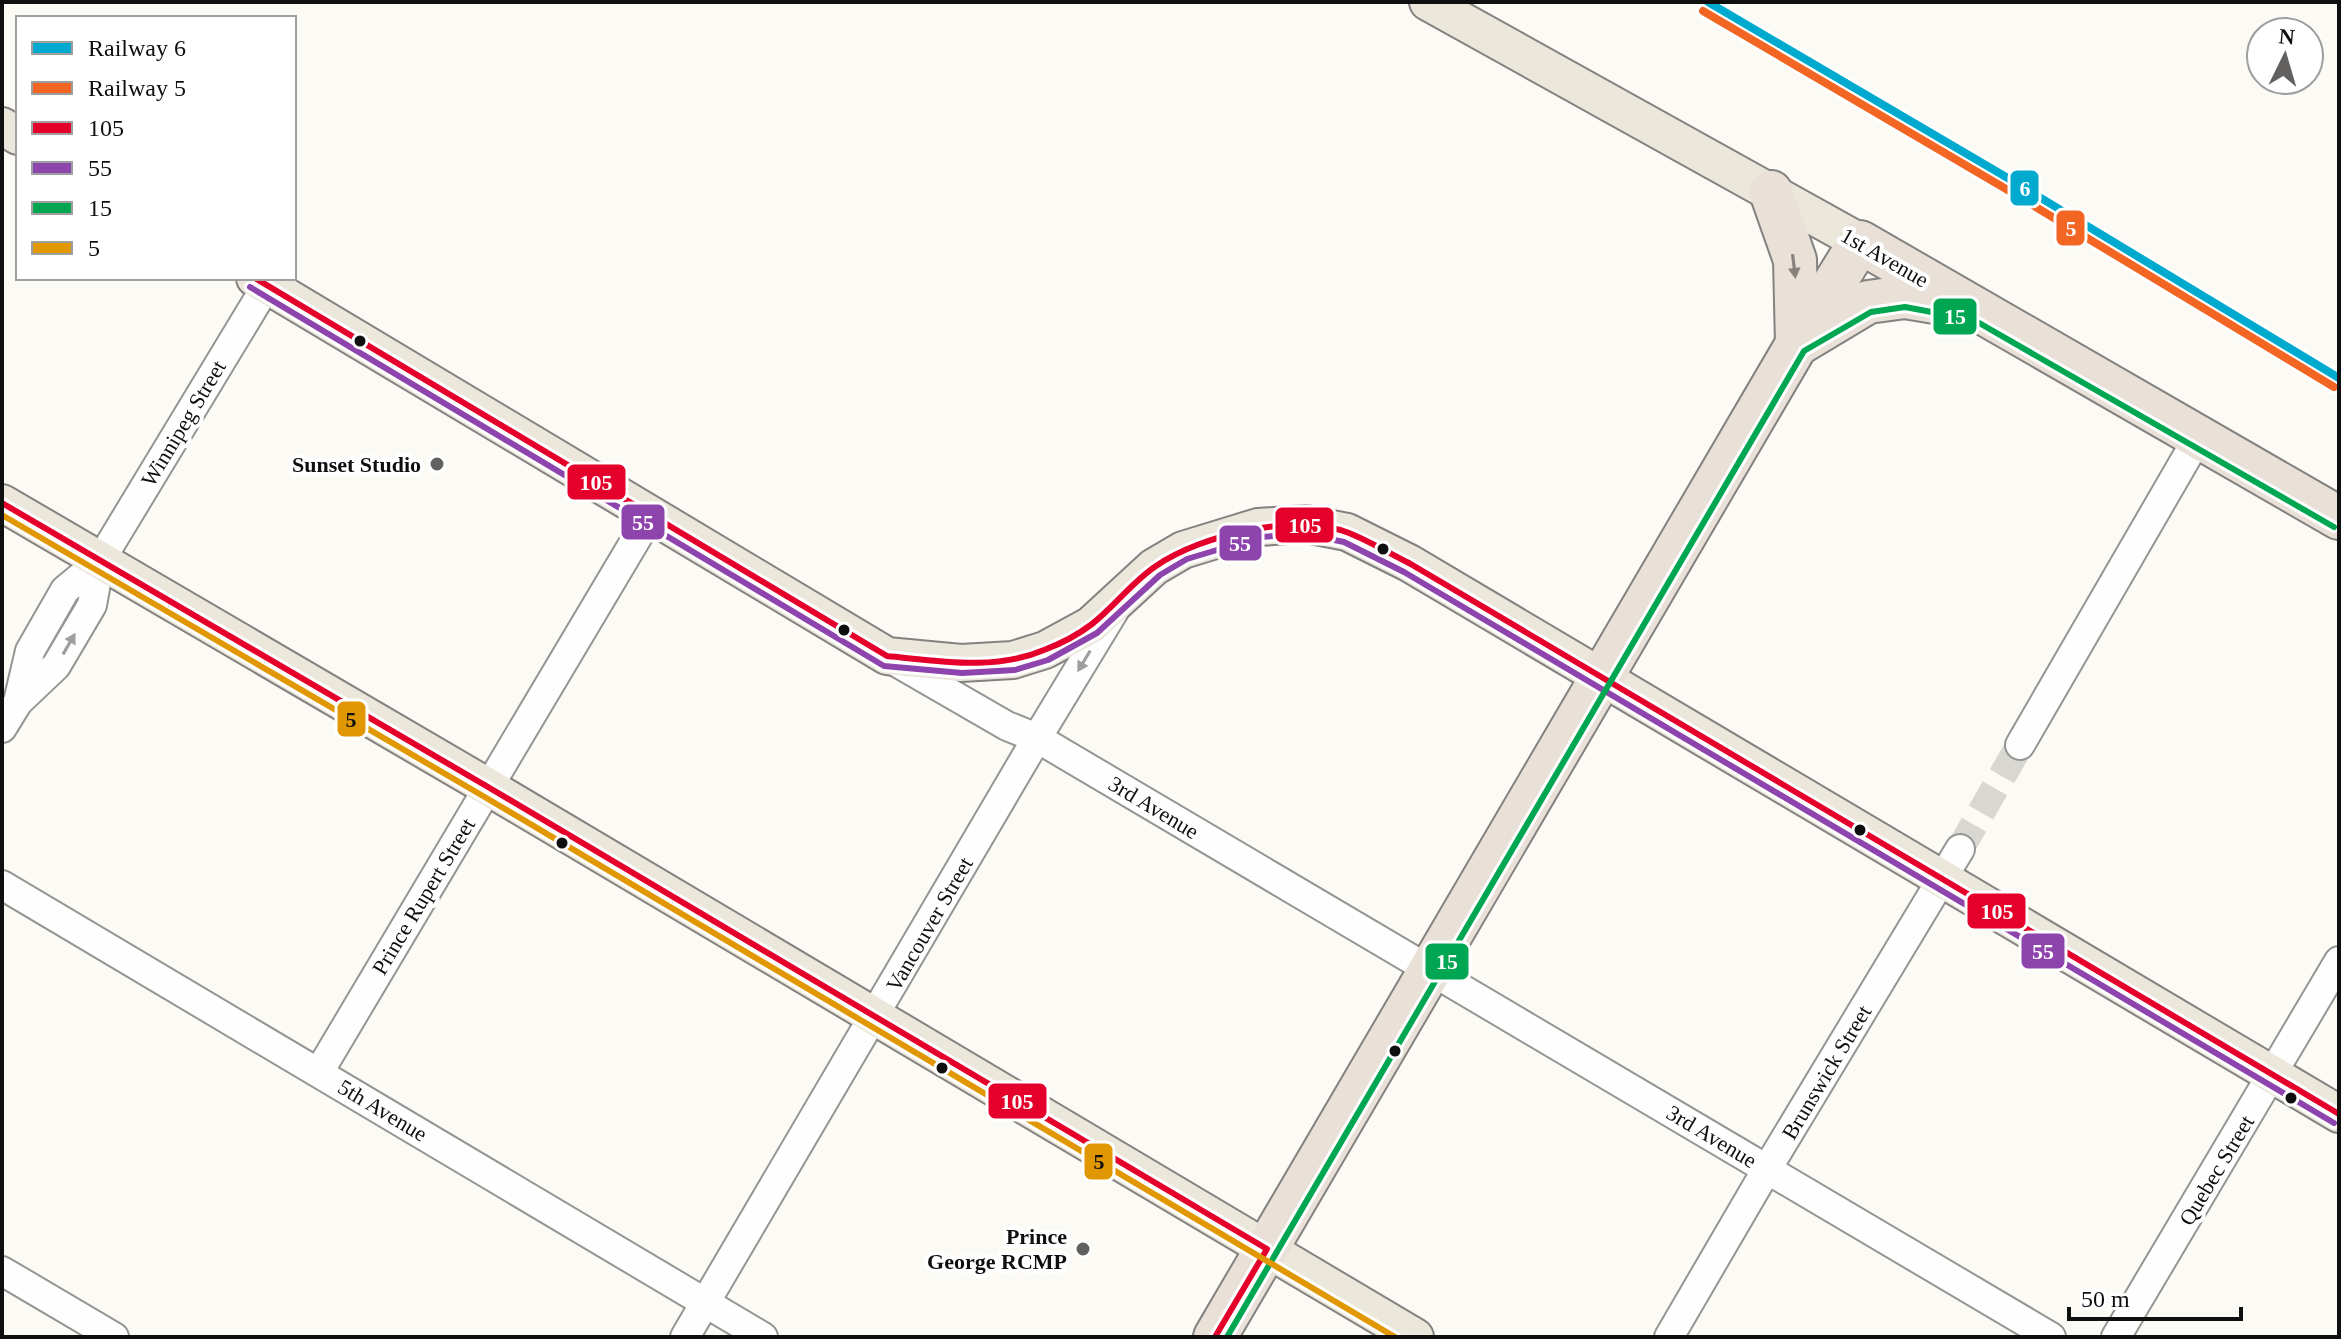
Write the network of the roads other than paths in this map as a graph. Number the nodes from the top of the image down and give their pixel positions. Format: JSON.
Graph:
{"nodes":[{"id":1,"x":1428,"y":2,"type":"edge"},
{"id":2,"x":1771,"y":192,"type":"junction"},
{"id":3,"x":1860,"y":242,"type":"junction"},
{"id":4,"x":261,"y":281,"type":"edge"},
{"id":5,"x":1977,"y":310,"type":"junction"},
{"id":6,"x":1797,"y":344,"type":"junction"},
{"id":7,"x":2199,"y":436,"type":"junction"},
{"id":8,"x":2,"y":503,"type":"edge"},
{"id":9,"x":651,"y":514,"type":"junction"},
{"id":10,"x":2339,"y":518,"type":"edge"},
{"id":11,"x":100,"y":561,"type":"junction"},
{"id":12,"x":1125,"y":594,"type":"junction"},
{"id":13,"x":887,"y":656,"type":"junction"},
{"id":14,"x":1603,"y":678,"type":"junction"},
{"id":15,"x":2,"y":728,"type":"edge"},
{"id":16,"x":1037,"y":738,"type":"junction"},
{"id":17,"x":2020,"y":745,"type":"tunnel mouth"},
{"id":18,"x":488,"y":787,"type":"junction"},
{"id":19,"x":1951,"y":864,"type":"junction"},
{"id":20,"x":2,"y":885,"type":"edge"},
{"id":21,"x":2339,"y":961,"type":"edge"},
{"id":22,"x":1431,"y":970,"type":"junction"},
{"id":23,"x":875,"y":1017,"type":"junction"},
{"id":24,"x":319,"y":1072,"type":"junction"},
{"id":25,"x":2273,"y":1074,"type":"junction"},
{"id":26,"x":2339,"y":1114,"type":"edge"},
{"id":27,"x":1767,"y":1169,"type":"junction"},
{"id":28,"x":1267,"y":1249,"type":"junction"},
{"id":29,"x":2,"y":1271,"type":"edge"},
{"id":30,"x":705,"y":1303,"type":"junction"},
{"id":31,"x":114,"y":1337,"type":"edge"},
{"id":32,"x":685,"y":1337,"type":"edge"},
{"id":33,"x":763,"y":1337,"type":"edge"},
{"id":34,"x":1215,"y":1337,"type":"edge"},
{"id":35,"x":1415,"y":1337,"type":"edge"},
{"id":36,"x":1669,"y":1337,"type":"edge"},
{"id":37,"x":2051,"y":1337,"type":"edge"},
{"id":38,"x":2116,"y":1337,"type":"edge"}],
"edges":[{"from":1,"to":2,"type":"main road","name":"1st Avenue"},
{"from":2,"to":3,"type":"main road","name":"1st Avenue"},
{"from":2,"to":6,"type":"highway","one_way":true},
{"from":3,"to":5,"type":"highway","name":"1st Avenue"},
{"from":3,"to":6,"type":"highway"},
{"from":4,"to":9,"type":"main road","name":"3rd Avenue"},
{"from":4,"to":11,"type":"street","name":"Winnipeg Street"},
{"from":5,"to":6,"type":"highway"},
{"from":5,"to":7,"type":"highway","name":"1st Avenue"},
{"from":6,"to":14,"type":"highway"},
{"from":7,"to":10,"type":"highway","name":"1st Avenue"},
{"from":7,"to":17,"type":"street"},
{"from":8,"to":11,"type":"main road"},
{"from":9,"to":13,"type":"main road","name":"3rd Avenue"},
{"from":9,"to":18,"type":"street","name":"Prince Rupert Street"},
{"from":11,"to":15,"type":"street","name":"Winnipeg Street"},
{"from":11,"to":18,"type":"main road"},
{"from":12,"to":13,"type":"main road"},
{"from":12,"to":14,"type":"main road"},
{"from":12,"to":16,"type":"street","name":"Vancouver Street","one_way":true},
{"from":13,"to":16,"type":"street","name":"3rd Avenue"},
{"from":14,"to":19,"type":"main road"},
{"from":14,"to":22,"type":"highway"},
{"from":16,"to":22,"type":"street","name":"3rd Avenue"},
{"from":16,"to":23,"type":"street","name":"Vancouver Street"},
{"from":18,"to":23,"type":"main road"},
{"from":18,"to":24,"type":"street","name":"Prince Rupert Street"},
{"from":19,"to":25,"type":"main road"},
{"from":19,"to":27,"type":"street","name":"Brunswick Street"},
{"from":20,"to":24,"type":"street","name":"5th Avenue"},
{"from":21,"to":25,"type":"street","name":"Quebec Street"},
{"from":22,"to":27,"type":"street","name":"3rd Avenue"},
{"from":22,"to":28,"type":"highway"},
{"from":23,"to":28,"type":"main road"},
{"from":23,"to":30,"type":"street","name":"Vancouver Street"},
{"from":24,"to":30,"type":"street","name":"5th Avenue"},
{"from":25,"to":26,"type":"main road"},
{"from":25,"to":38,"type":"street","name":"Quebec Street"},
{"from":27,"to":36,"type":"street","name":"Brunswick Street"},
{"from":27,"to":37,"type":"street","name":"3rd Avenue"},
{"from":28,"to":34,"type":"highway"},
{"from":28,"to":35,"type":"main road"},
{"from":29,"to":31,"type":"street"},
{"from":30,"to":32,"type":"street","name":"Vancouver Street"},
{"from":30,"to":33,"type":"street","name":"5th Avenue"}]}
